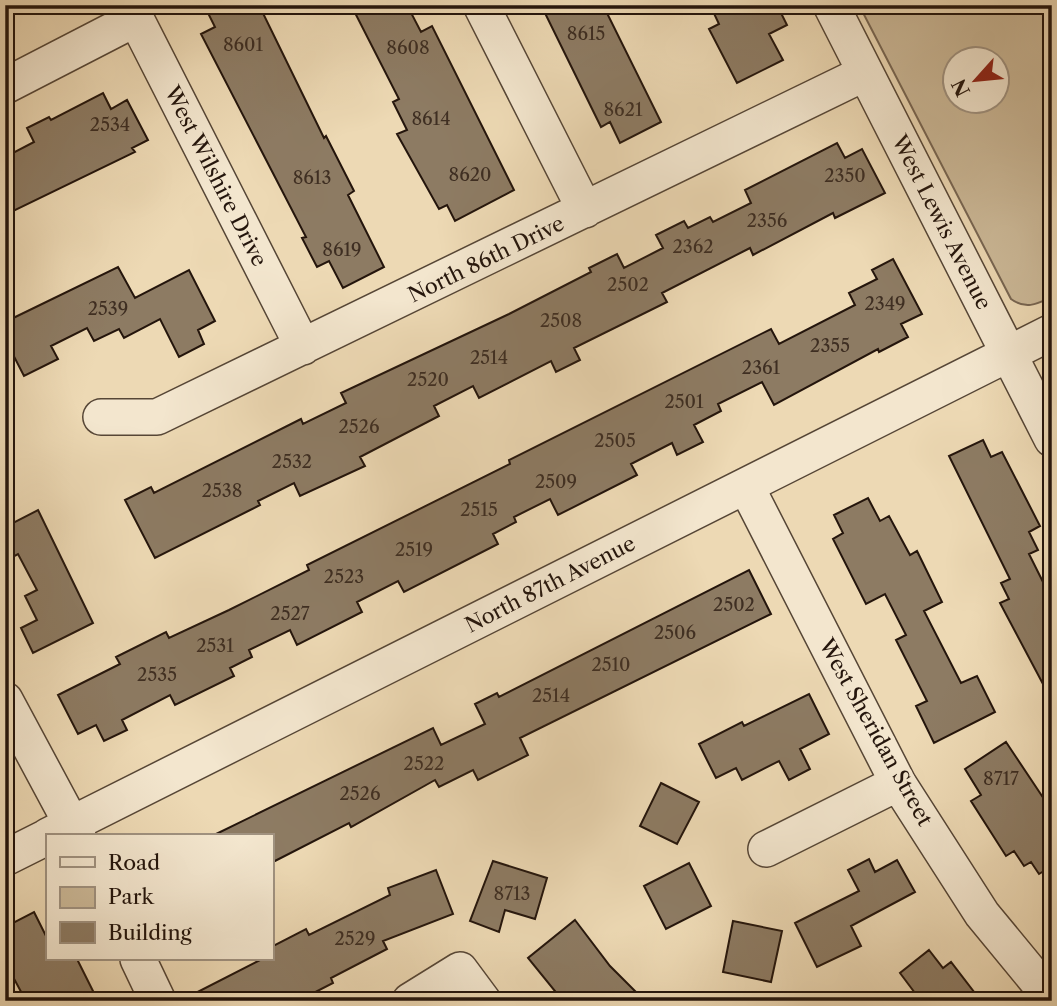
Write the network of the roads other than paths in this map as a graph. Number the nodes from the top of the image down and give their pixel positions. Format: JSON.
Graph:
{"nodes":[{"id":1,"x":481,"y":5,"type":"edge"},
{"id":2,"x":831,"y":5,"type":"edge"},
{"id":3,"x":132,"y":12,"type":"edge"},
{"id":4,"x":864,"y":73,"type":"junction"},
{"id":5,"x":5,"y":86,"type":"edge"},
{"id":6,"x":585,"y":210,"type":"junction"},
{"id":7,"x":1052,"y":332,"type":"edge"},
{"id":8,"x":303,"y":347,"type":"junction"},
{"id":9,"x":1010,"y":353,"type":"junction"},
{"id":10,"x":101,"y":417,"type":"dead end"},
{"id":11,"x":1052,"y":439,"type":"edge"},
{"id":12,"x":746,"y":486,"type":"junction"},
{"id":13,"x":5,"y":700,"type":"edge"},
{"id":14,"x":898,"y":782,"type":"junction"},
{"id":15,"x":61,"y":833,"type":"edge"},
{"id":16,"x":46,"y":840,"type":"edge"},
{"id":17,"x":766,"y":849,"type":"dead end"},
{"id":18,"x":5,"y":858,"type":"edge"},
{"id":19,"x":138,"y":960,"type":"edge"},
{"id":20,"x":1052,"y":999,"type":"edge"},
{"id":21,"x":159,"y":1001,"type":"edge"},
{"id":22,"x":410,"y":1001,"type":"edge"},
{"id":23,"x":483,"y":1001,"type":"edge"}],
"edges":[{"from":1,"to":6,"type":"street"},
{"from":2,"to":4,"type":"street","name":"West Lewis Avenue"},
{"from":3,"to":5,"type":"street"},
{"from":3,"to":8,"type":"street","name":"West Wilshire Drive"},
{"from":4,"to":6,"type":"street","name":"North 86th Drive"},
{"from":4,"to":9,"type":"street","name":"West Lewis Avenue"},
{"from":6,"to":8,"type":"street","name":"North 86th Drive"},
{"from":7,"to":9,"type":"street","name":"North 87th Avenue"},
{"from":8,"to":10,"type":"street","name":"North 86th Drive"},
{"from":9,"to":11,"type":"street","name":"West Lewis Avenue"},
{"from":9,"to":12,"type":"street","name":"North 87th Avenue"},
{"from":12,"to":14,"type":"street","name":"West Sheridan Street"},
{"from":12,"to":15,"type":"street","name":"North 87th Avenue"},
{"from":13,"to":15,"type":"street"},
{"from":14,"to":17,"type":"street"},
{"from":14,"to":20,"type":"street","name":"West Sheridan Street"},
{"from":16,"to":18,"type":"street","name":"North 87th Avenue"},
{"from":19,"to":21,"type":"street"},
{"from":22,"to":23,"type":"street"}]}
